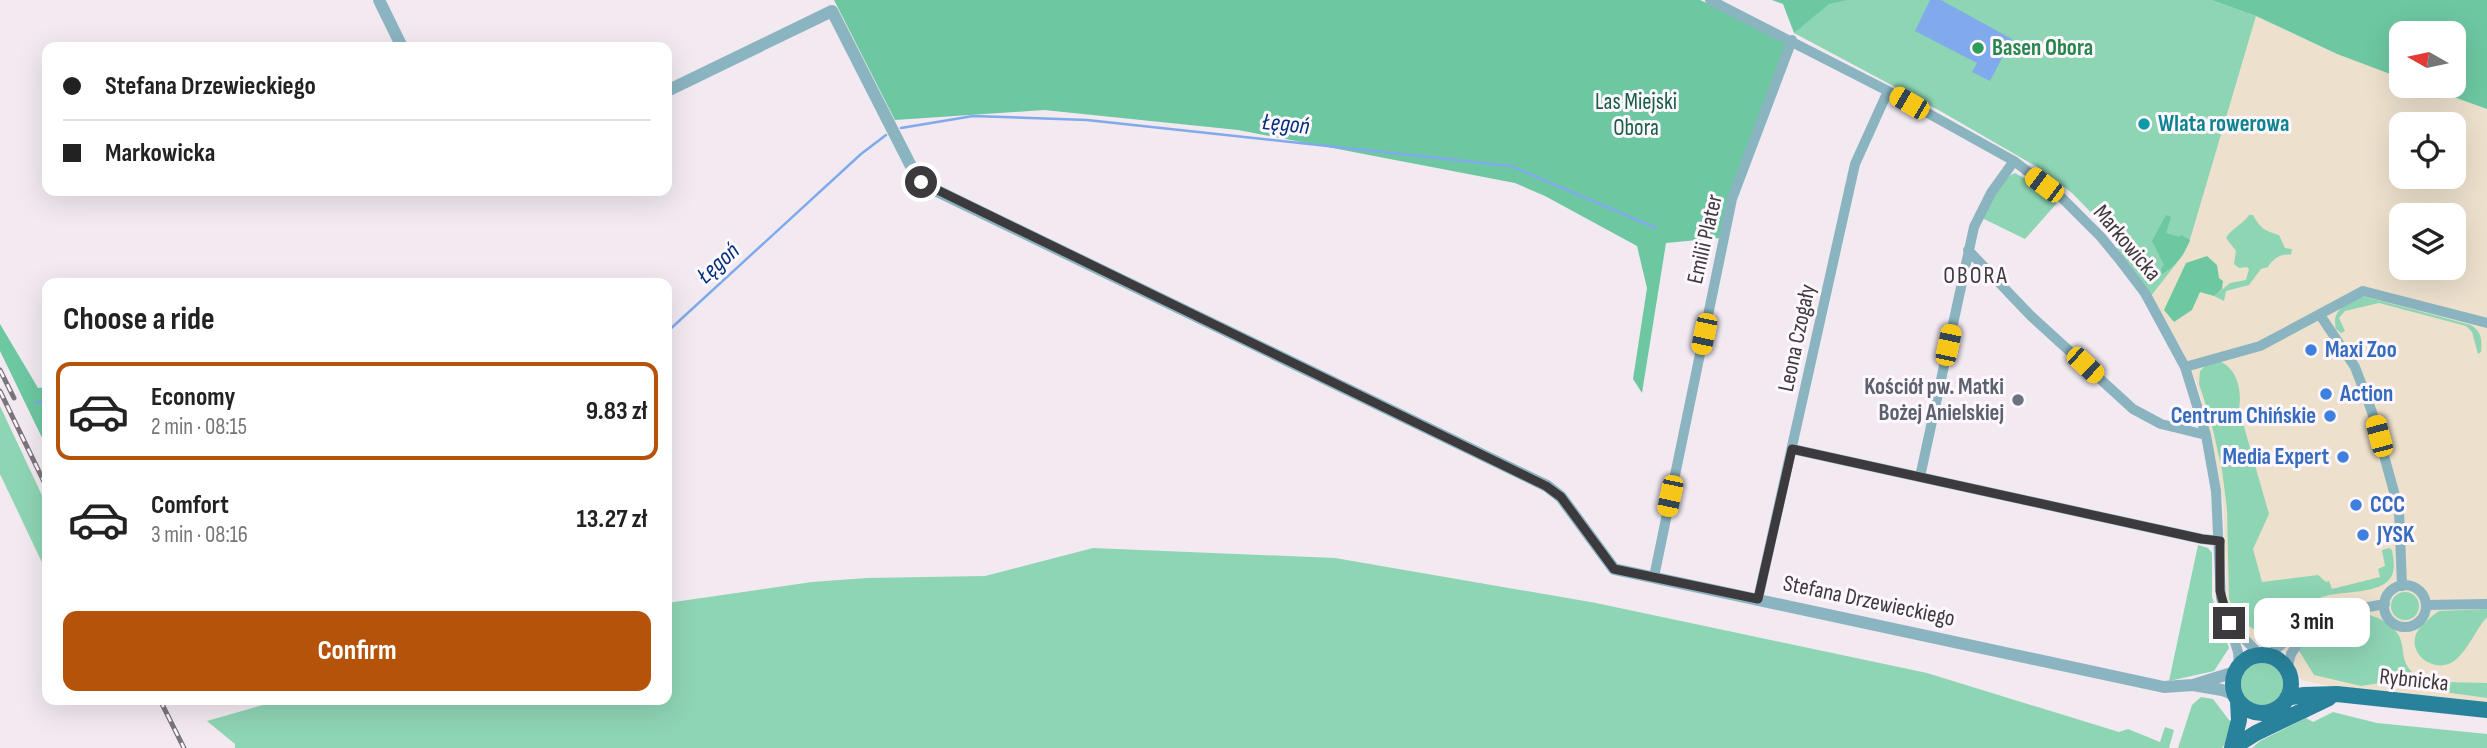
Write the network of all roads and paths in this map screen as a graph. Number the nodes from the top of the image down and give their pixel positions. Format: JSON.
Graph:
{"nodes":[{"id":1,"x":379,"y":0,"type":"edge"},
{"id":2,"x":1710,"y":0,"type":"edge"},
{"id":3,"x":1792,"y":40,"type":"junction"},
{"id":4,"x":400,"y":42,"type":"edge"},
{"id":5,"x":672,"y":89,"type":"edge"},
{"id":6,"x":1888,"y":91,"type":"junction"},
{"id":7,"x":2014,"y":161,"type":"junction"},
{"id":8,"x":1968,"y":250,"type":"junction"},
{"id":9,"x":2320,"y":315,"type":"junction"},
{"id":10,"x":2487,"y":323,"type":"edge"},
{"id":11,"x":2185,"y":367,"type":"junction"},
{"id":12,"x":2206,"y":435,"type":"junction"},
{"id":13,"x":1792,"y":449,"type":"junction"},
{"id":14,"x":1920,"y":477,"type":"junction"},
{"id":15,"x":2220,"y":541,"type":"junction"},
{"id":16,"x":1654,"y":577,"type":"junction"},
{"id":17,"x":2402,"y":586,"type":"junction"},
{"id":18,"x":1758,"y":599,"type":"junction"},
{"id":19,"x":2385,"y":604,"type":"junction"},
{"id":20,"x":2487,"y":604,"type":"edge"},
{"id":21,"x":2426,"y":605,"type":"junction"},
{"id":22,"x":2229,"y":623,"type":"junction"},
{"id":23,"x":2308,"y":627,"type":"junction"},
{"id":24,"x":2264,"y":655,"type":"junction"},
{"id":25,"x":2237,"y":669,"type":"junction"},
{"id":26,"x":2289,"y":673,"type":"junction"},
{"id":27,"x":2193,"y":685,"type":"junction"},
{"id":28,"x":2337,"y":694,"type":"junction"},
{"id":29,"x":2237,"y":698,"type":"junction"},
{"id":30,"x":2287,"y":698,"type":"junction"},
{"id":31,"x":2487,"y":710,"type":"edge"},
{"id":32,"x":2261,"y":713,"type":"junction"},
{"id":33,"x":2232,"y":748,"type":"edge"}],
"edges":[{"from":1,"to":4,"type":"street"},
{"from":2,"to":3,"type":"street","name":"Markowicka"},
{"from":3,"to":6,"type":"street","name":"Markowicka"},
{"from":3,"to":16,"type":"street","name":"Emilii Plater"},
{"from":5,"to":16,"type":"street","name":"Stefana Drzewieckiego"},
{"from":6,"to":7,"type":"street","name":"Markowicka"},
{"from":6,"to":13,"type":"street","name":"Leona Czogały"},
{"from":7,"to":8,"type":"street"},
{"from":7,"to":11,"type":"street","name":"Markowicka"},
{"from":8,"to":12,"type":"street"},
{"from":8,"to":14,"type":"street"},
{"from":9,"to":10,"type":"street"},
{"from":9,"to":11,"type":"street"},
{"from":9,"to":17,"type":"street"},
{"from":11,"to":12,"type":"street","name":"Markowicka"},
{"from":12,"to":15,"type":"street","name":"Markowicka"},
{"from":13,"to":14,"type":"street"},
{"from":13,"to":18,"type":"street","name":"Leona Czogały"},
{"from":14,"to":15,"type":"street"},
{"from":15,"to":22,"type":"street","name":"Markowicka"},
{"from":16,"to":18,"type":"street","name":"Stefana Drzewieckiego"},
{"from":17,"to":19,"type":"street"},
{"from":17,"to":21,"type":"street"},
{"from":18,"to":27,"type":"street","name":"Stefana Drzewieckiego"},
{"from":19,"to":21,"type":"street"},
{"from":19,"to":23,"type":"street"},
{"from":20,"to":21,"type":"street"},
{"from":22,"to":24,"type":"street","name":"Markowicka"},
{"from":22,"to":25,"type":"street","name":"Markowicka"},
{"from":23,"to":24,"type":"street"},
{"from":23,"to":26,"type":"street"},
{"from":24,"to":25,"type":"main road"},
{"from":24,"to":26,"type":"main road","name":"Rybnicka"},
{"from":25,"to":27,"type":"street","name":"Stefana Drzewieckiego"},
{"from":25,"to":29,"type":"main road"},
{"from":26,"to":28,"type":"main road","name":"Rybnicka"},
{"from":26,"to":30,"type":"main road"},
{"from":27,"to":29,"type":"street","name":"Stefana Drzewieckiego"},
{"from":28,"to":30,"type":"main road","name":"Rybnicka"},
{"from":28,"to":31,"type":"main road","name":"Rybnicka"},
{"from":28,"to":33,"type":"main road"},
{"from":29,"to":32,"type":"main road"},
{"from":29,"to":33,"type":"main road"},
{"from":30,"to":32,"type":"main road","name":"Rybnicka"},
{"from":32,"to":33,"type":"main road","name":"Rybnicka"}]}
